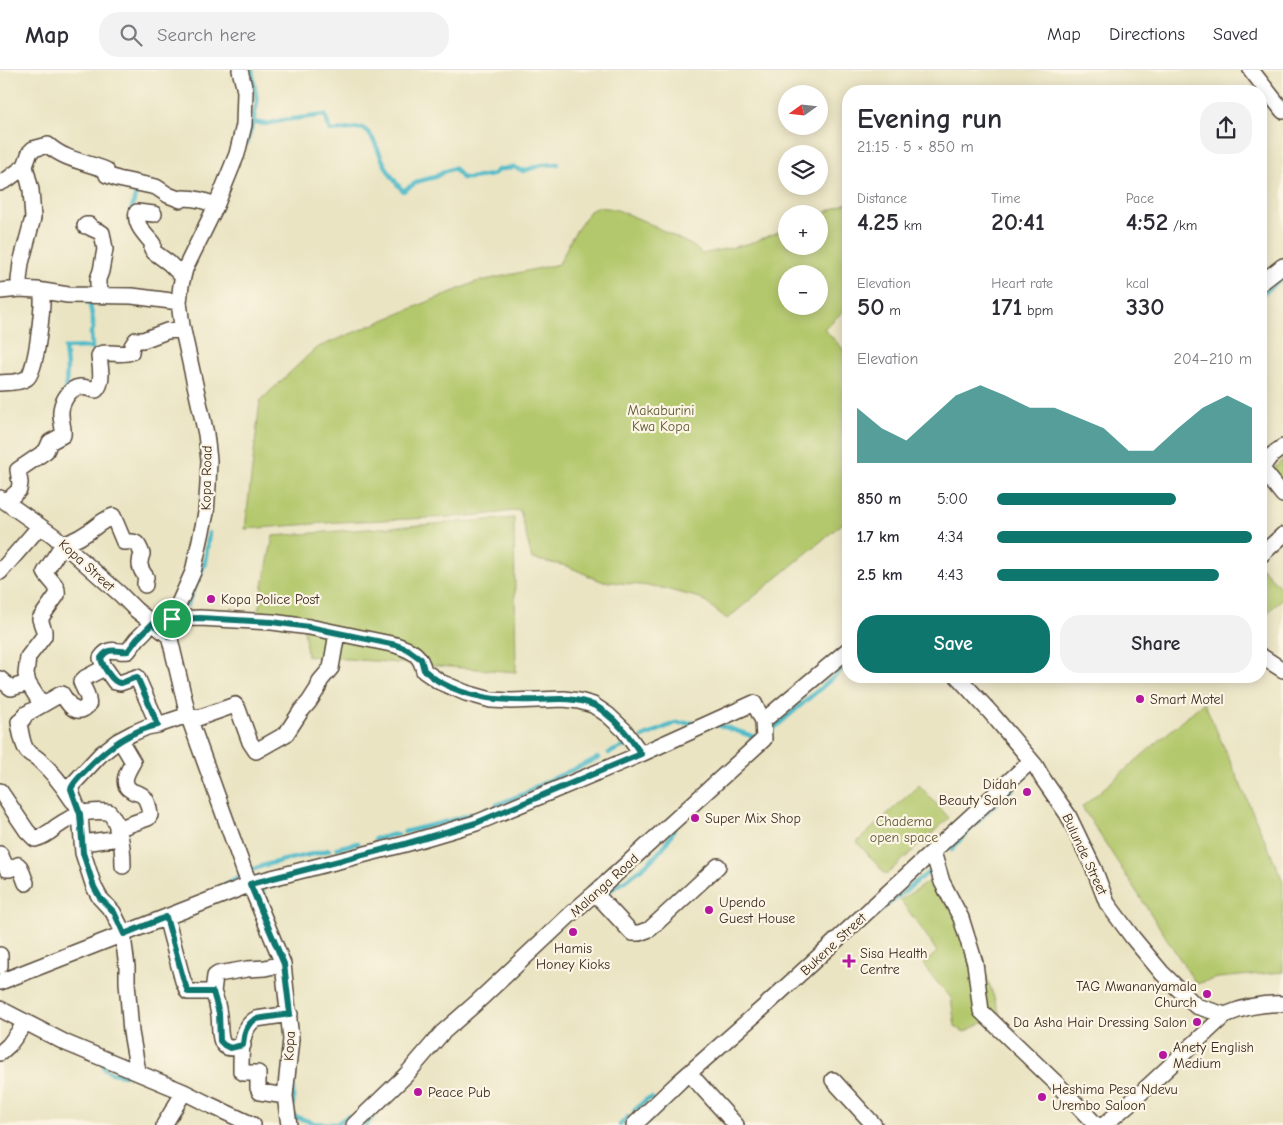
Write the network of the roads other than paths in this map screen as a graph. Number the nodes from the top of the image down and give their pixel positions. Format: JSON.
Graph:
{"nodes":[{"id":1,"x":240,"y":70,"type":"edge"},
{"id":2,"x":1251,"y":70,"type":"edge"},
{"id":3,"x":1263,"y":85,"type":"edge"},
{"id":4,"x":1267,"y":90,"type":"edge"},
{"id":5,"x":1283,"y":111,"type":"edge"},
{"id":6,"x":25,"y":166,"type":"junction"},
{"id":7,"x":0,"y":183,"type":"edge"},
{"id":8,"x":216,"y":206,"type":"junction"},
{"id":9,"x":154,"y":214,"type":"dead end"},
{"id":10,"x":85,"y":226,"type":"dead end"},
{"id":11,"x":1283,"y":266,"type":"edge"},
{"id":12,"x":183,"y":277,"type":"junction"},
{"id":13,"x":1267,"y":278,"type":"edge"},
{"id":14,"x":20,"y":289,"type":"junction"},
{"id":15,"x":0,"y":291,"type":"edge"},
{"id":16,"x":42,"y":291,"type":"junction"},
{"id":17,"x":103,"y":296,"type":"junction"},
{"id":18,"x":179,"y":302,"type":"junction"},
{"id":19,"x":183,"y":329,"type":"junction"},
{"id":20,"x":0,"y":384,"type":"edge"},
{"id":21,"x":1283,"y":447,"type":"edge"},
{"id":22,"x":1267,"y":460,"type":"edge"},
{"id":23,"x":1267,"y":475,"type":"edge"},
{"id":24,"x":1283,"y":496,"type":"edge"},
{"id":25,"x":3,"y":500,"type":"edge"},
{"id":26,"x":40,"y":526,"type":"junction"},
{"id":27,"x":1282,"y":539,"type":"edge"},
{"id":28,"x":63,"y":544,"type":"junction"},
{"id":29,"x":1267,"y":550,"type":"edge"},
{"id":30,"x":1,"y":568,"type":"edge"},
{"id":31,"x":145,"y":585,"type":"dead end"},
{"id":32,"x":172,"y":619,"type":"junction"},
{"id":33,"x":152,"y":624,"type":"junction"},
{"id":34,"x":337,"y":634,"type":"junction"},
{"id":35,"x":170,"y":637,"type":"junction"},
{"id":36,"x":842,"y":655,"type":"edge"},
{"id":37,"x":1267,"y":660,"type":"edge"},
{"id":38,"x":104,"y":668,"type":"junction"},
{"id":39,"x":1283,"y":670,"type":"edge"},
{"id":40,"x":0,"y":679,"type":"edge"},
{"id":41,"x":28,"y":683,"type":"junction"},
{"id":42,"x":963,"y":683,"type":"edge"},
{"id":43,"x":42,"y":705,"type":"junction"},
{"id":44,"x":188,"y":715,"type":"junction"},
{"id":45,"x":763,"y":722,"type":"junction"},
{"id":46,"x":158,"y":725,"type":"junction"},
{"id":47,"x":120,"y":740,"type":"junction"},
{"id":48,"x":641,"y":754,"type":"junction"},
{"id":49,"x":1031,"y":761,"type":"junction"},
{"id":50,"x":0,"y":791,"type":"edge"},
{"id":51,"x":78,"y":809,"type":"junction"},
{"id":52,"x":118,"y":833,"type":"junction"},
{"id":53,"x":82,"y":843,"type":"junction"},
{"id":54,"x":933,"y":852,"type":"junction"},
{"id":55,"x":1,"y":861,"type":"edge"},
{"id":56,"x":124,"y":866,"type":"dead end"},
{"id":57,"x":718,"y":866,"type":"dead end"},
{"id":58,"x":26,"y":883,"type":"dead end"},
{"id":59,"x":250,"y":884,"type":"junction"},
{"id":60,"x":595,"y":893,"type":"junction"},
{"id":61,"x":166,"y":917,"type":"junction"},
{"id":62,"x":124,"y":934,"type":"junction"},
{"id":63,"x":0,"y":955,"type":"edge"},
{"id":64,"x":284,"y":964,"type":"junction"},
{"id":65,"x":0,"y":966,"type":"edge"},
{"id":66,"x":0,"y":982,"type":"edge"},
{"id":67,"x":213,"y":992,"type":"junction"},
{"id":68,"x":1283,"y":1004,"type":"edge"},
{"id":69,"x":0,"y":1009,"type":"edge"},
{"id":70,"x":290,"y":1014,"type":"junction"},
{"id":71,"x":1225,"y":1015,"type":"junction"},
{"id":72,"x":26,"y":1022,"type":"junction"},
{"id":73,"x":243,"y":1045,"type":"junction"},
{"id":74,"x":0,"y":1053,"type":"edge"},
{"id":75,"x":138,"y":1072,"type":"junction"},
{"id":76,"x":689,"y":1073,"type":"junction"},
{"id":77,"x":833,"y":1080,"type":"dead end"},
{"id":78,"x":184,"y":1092,"type":"junction"},
{"id":79,"x":285,"y":1096,"type":"junction"},
{"id":80,"x":640,"y":1123,"type":"edge"},
{"id":81,"x":164,"y":1125,"type":"edge"},
{"id":82,"x":252,"y":1125,"type":"edge"},
{"id":83,"x":289,"y":1125,"type":"edge"},
{"id":84,"x":354,"y":1125,"type":"edge"},
{"id":85,"x":736,"y":1125,"type":"edge"},
{"id":86,"x":874,"y":1125,"type":"edge"},
{"id":87,"x":1096,"y":1125,"type":"edge"},
{"id":88,"x":1104,"y":1125,"type":"edge"}],
"edges":[{"from":1,"to":8,"type":"street","name":"Kopa Road"},
{"from":2,"to":3,"type":"street"},
{"from":4,"to":5,"type":"street"},
{"from":6,"to":7,"type":"street"},
{"from":6,"to":8,"type":"street"},
{"from":6,"to":14,"type":"street"},
{"from":8,"to":12,"type":"street","name":"Kopa Road"},
{"from":9,"to":12,"type":"street"},
{"from":10,"to":17,"type":"street"},
{"from":11,"to":13,"type":"street"},
{"from":12,"to":18,"type":"street","name":"Kopa Road"},
{"from":14,"to":15,"type":"street"},
{"from":14,"to":16,"type":"street"},
{"from":16,"to":17,"type":"street"},
{"from":16,"to":20,"type":"street"},
{"from":17,"to":18,"type":"street"},
{"from":18,"to":19,"type":"street","name":"Kopa Road"},
{"from":19,"to":25,"type":"street"},
{"from":19,"to":32,"type":"street","name":"Kopa Road"},
{"from":21,"to":22,"type":"street"},
{"from":23,"to":24,"type":"street"},
{"from":25,"to":26,"type":"street","name":"Kopa Street"},
{"from":26,"to":28,"type":"street","name":"Kopa Street"},
{"from":26,"to":30,"type":"street"},
{"from":27,"to":29,"type":"street"},
{"from":28,"to":31,"type":"street"},
{"from":28,"to":33,"type":"street","name":"Kopa Street"},
{"from":28,"to":41,"type":"street"},
{"from":32,"to":34,"type":"street"},
{"from":32,"to":35,"type":"street","name":"Kopa Road"},
{"from":33,"to":35,"type":"street","name":"Kopa Street"},
{"from":33,"to":38,"type":"street"},
{"from":34,"to":44,"type":"street"},
{"from":34,"to":48,"type":"street"},
{"from":35,"to":44,"type":"street","name":"Kopa Road"},
{"from":36,"to":45,"type":"street"},
{"from":37,"to":39,"type":"street"},
{"from":38,"to":43,"type":"street"},
{"from":38,"to":46,"type":"street"},
{"from":40,"to":41,"type":"street"},
{"from":41,"to":43,"type":"street"},
{"from":42,"to":49,"type":"street","name":"Bulunde Street"},
{"from":43,"to":51,"type":"street"},
{"from":44,"to":46,"type":"street"},
{"from":44,"to":59,"type":"street","name":"Kopa Road"},
{"from":45,"to":48,"type":"street"},
{"from":45,"to":60,"type":"street","name":"Malanga Road"},
{"from":46,"to":47,"type":"street"},
{"from":47,"to":51,"type":"street"},
{"from":47,"to":52,"type":"street"},
{"from":48,"to":59,"type":"street"},
{"from":49,"to":54,"type":"street","name":"Bukene Street"},
{"from":49,"to":71,"type":"street","name":"Bulunde Street"},
{"from":50,"to":51,"type":"street"},
{"from":51,"to":52,"type":"street"},
{"from":51,"to":53,"type":"street"},
{"from":52,"to":53,"type":"street"},
{"from":52,"to":56,"type":"street"},
{"from":53,"to":62,"type":"street"},
{"from":54,"to":76,"type":"street","name":"Bukene Street"},
{"from":54,"to":87,"type":"street"},
{"from":55,"to":58,"type":"street"},
{"from":57,"to":60,"type":"street"},
{"from":59,"to":61,"type":"street"},
{"from":59,"to":64,"type":"street","name":"Kopa"},
{"from":60,"to":84,"type":"street","name":"Malanga Road"},
{"from":61,"to":62,"type":"street"},
{"from":61,"to":67,"type":"street"},
{"from":62,"to":66,"type":"street"},
{"from":62,"to":75,"type":"street"},
{"from":63,"to":65,"type":"street"},
{"from":64,"to":67,"type":"street"},
{"from":64,"to":70,"type":"street","name":"Kopa"},
{"from":67,"to":73,"type":"street"},
{"from":68,"to":71,"type":"street"},
{"from":69,"to":72,"type":"street"},
{"from":70,"to":73,"type":"street"},
{"from":70,"to":79,"type":"street","name":"Kopa"},
{"from":71,"to":88,"type":"street"},
{"from":72,"to":74,"type":"street"},
{"from":72,"to":75,"type":"street"},
{"from":73,"to":79,"type":"street"},
{"from":75,"to":78,"type":"street"},
{"from":76,"to":80,"type":"street","name":"Bukene Street"},
{"from":76,"to":85,"type":"street"},
{"from":77,"to":86,"type":"street"},
{"from":78,"to":81,"type":"street"},
{"from":78,"to":82,"type":"street"},
{"from":79,"to":83,"type":"street","name":"Kopa"}]}
